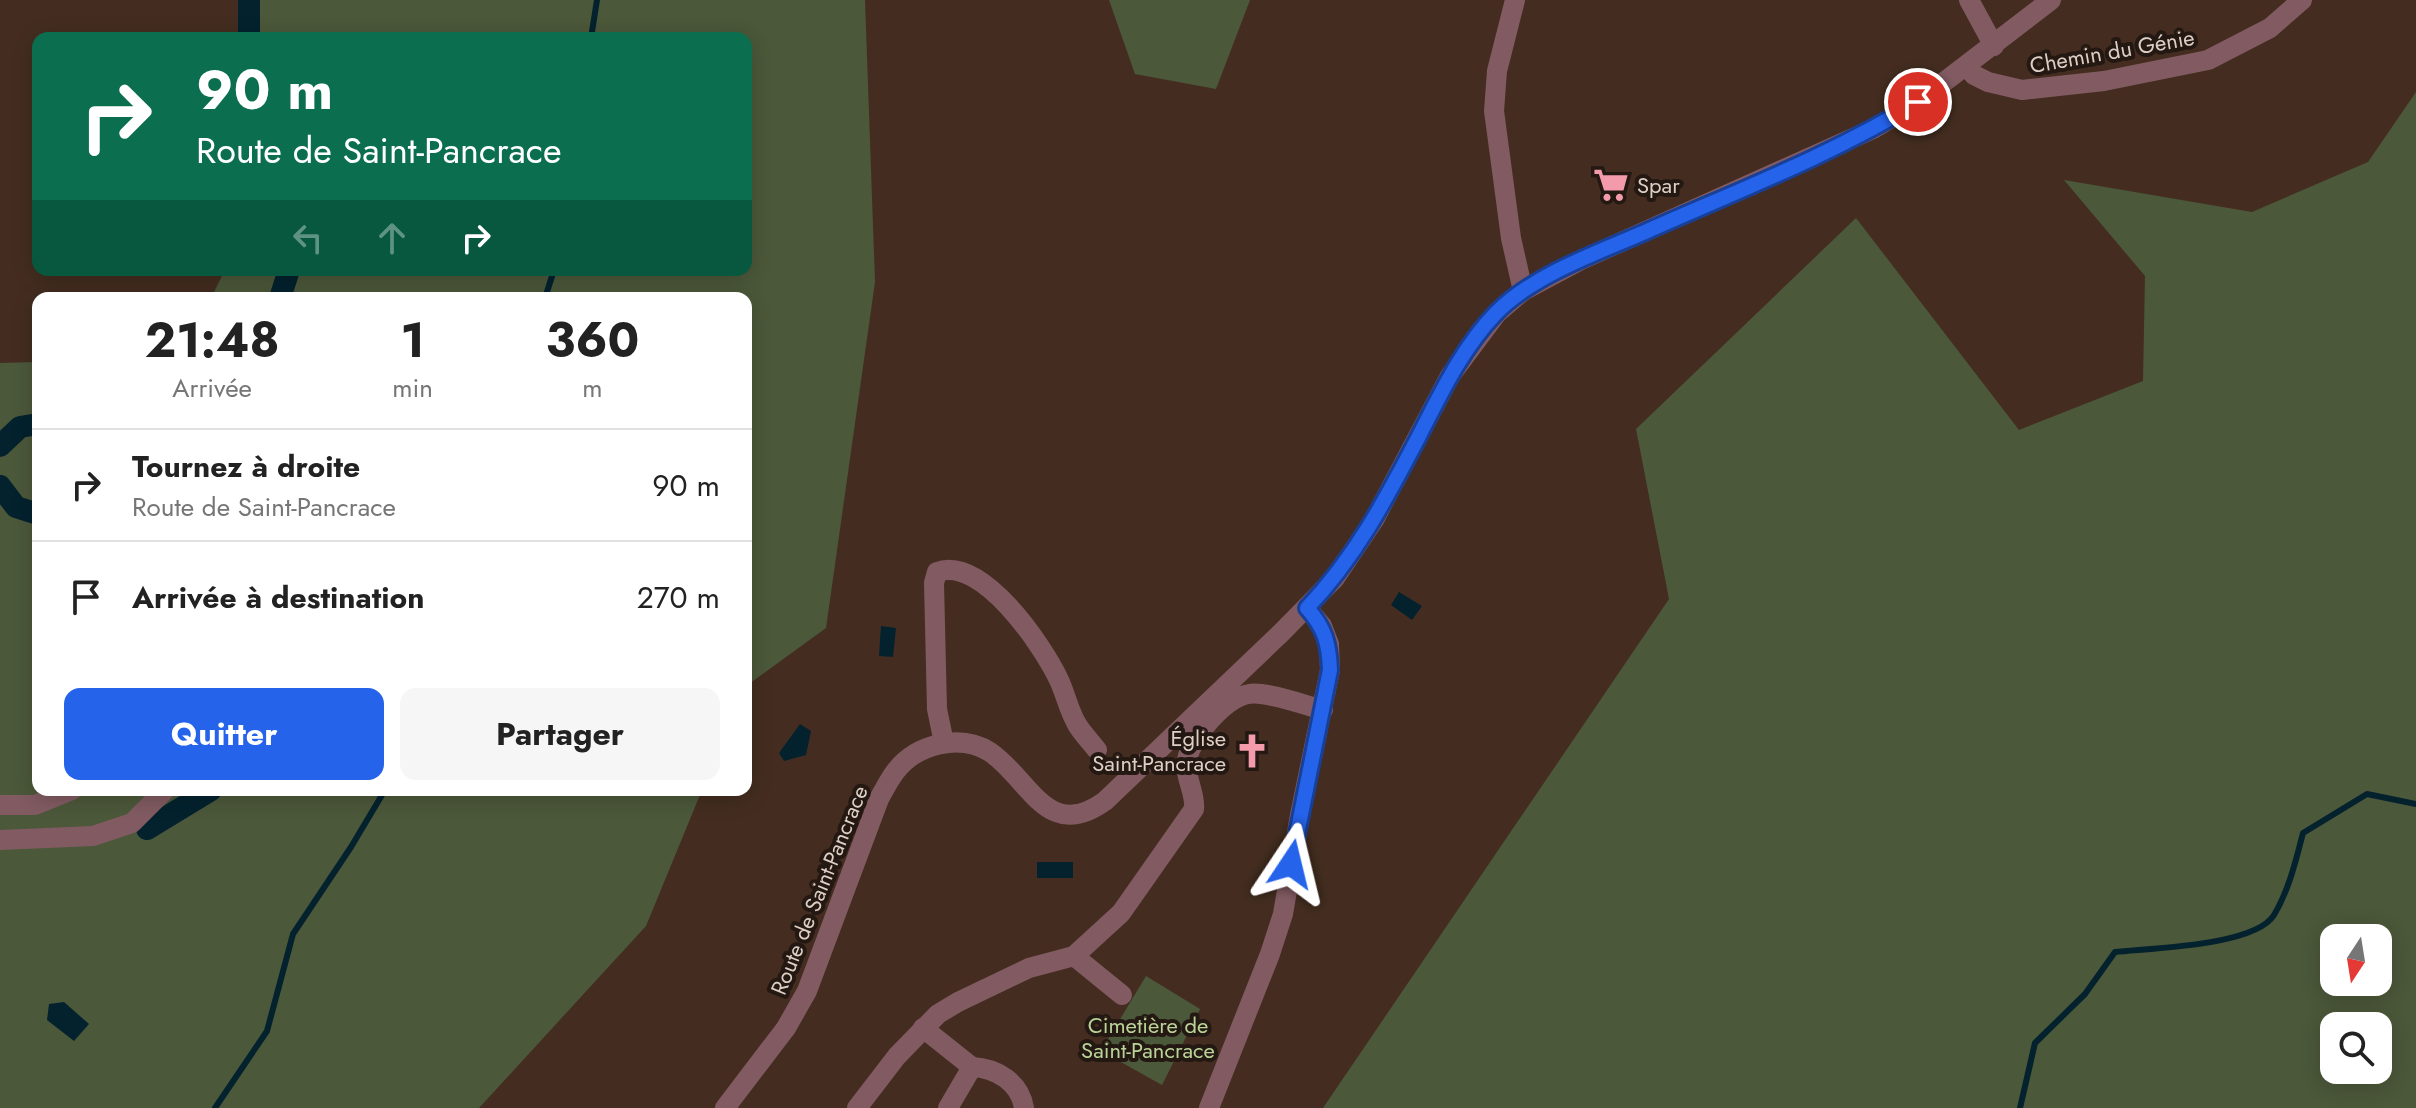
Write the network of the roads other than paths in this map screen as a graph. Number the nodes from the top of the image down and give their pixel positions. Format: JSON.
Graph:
{"nodes":[{"id":1,"x":1515,"y":0,"type":"edge"},
{"id":2,"x":1969,"y":0,"type":"edge"},
{"id":3,"x":2051,"y":0,"type":"edge"},
{"id":4,"x":2302,"y":0,"type":"edge"},
{"id":5,"x":1994,"y":46,"type":"junction"},
{"id":6,"x":1967,"y":66,"type":"junction"},
{"id":7,"x":1523,"y":291,"type":"junction"},
{"id":8,"x":1307,"y":608,"type":"junction"},
{"id":9,"x":1323,"y":710,"type":"junction"},
{"id":10,"x":944,"y":743,"type":"junction"},
{"id":11,"x":1097,"y":750,"type":"dead end"},
{"id":12,"x":57,"y":796,"type":"edge"},
{"id":13,"x":159,"y":796,"type":"edge"},
{"id":14,"x":0,"y":805,"type":"edge"},
{"id":15,"x":0,"y":840,"type":"edge"},
{"id":16,"x":1074,"y":956,"type":"junction"},
{"id":17,"x":1122,"y":995,"type":"dead end"},
{"id":18,"x":923,"y":1028,"type":"junction"},
{"id":19,"x":972,"y":1067,"type":"junction"},
{"id":20,"x":725,"y":1108,"type":"edge"},
{"id":21,"x":857,"y":1108,"type":"edge"},
{"id":22,"x":948,"y":1108,"type":"edge"},
{"id":23,"x":1024,"y":1108,"type":"edge"},
{"id":24,"x":1209,"y":1108,"type":"edge"}],
"edges":[{"from":1,"to":7,"type":"street"},
{"from":2,"to":5,"type":"street"},
{"from":3,"to":5,"type":"street"},
{"from":4,"to":6,"type":"street","name":"Chemin du Génie"},
{"from":5,"to":6,"type":"street"},
{"from":6,"to":7,"type":"street"},
{"from":7,"to":8,"type":"street"},
{"from":8,"to":9,"type":"street"},
{"from":8,"to":10,"type":"street"},
{"from":9,"to":16,"type":"street"},
{"from":9,"to":24,"type":"street"},
{"from":10,"to":11,"type":"street"},
{"from":10,"to":20,"type":"street","name":"Route de Saint-Pancrace"},
{"from":12,"to":14,"type":"street"},
{"from":13,"to":15,"type":"street"},
{"from":16,"to":17,"type":"street"},
{"from":16,"to":18,"type":"street"},
{"from":18,"to":19,"type":"street"},
{"from":18,"to":21,"type":"street"},
{"from":19,"to":22,"type":"street"},
{"from":19,"to":23,"type":"street"}]}
